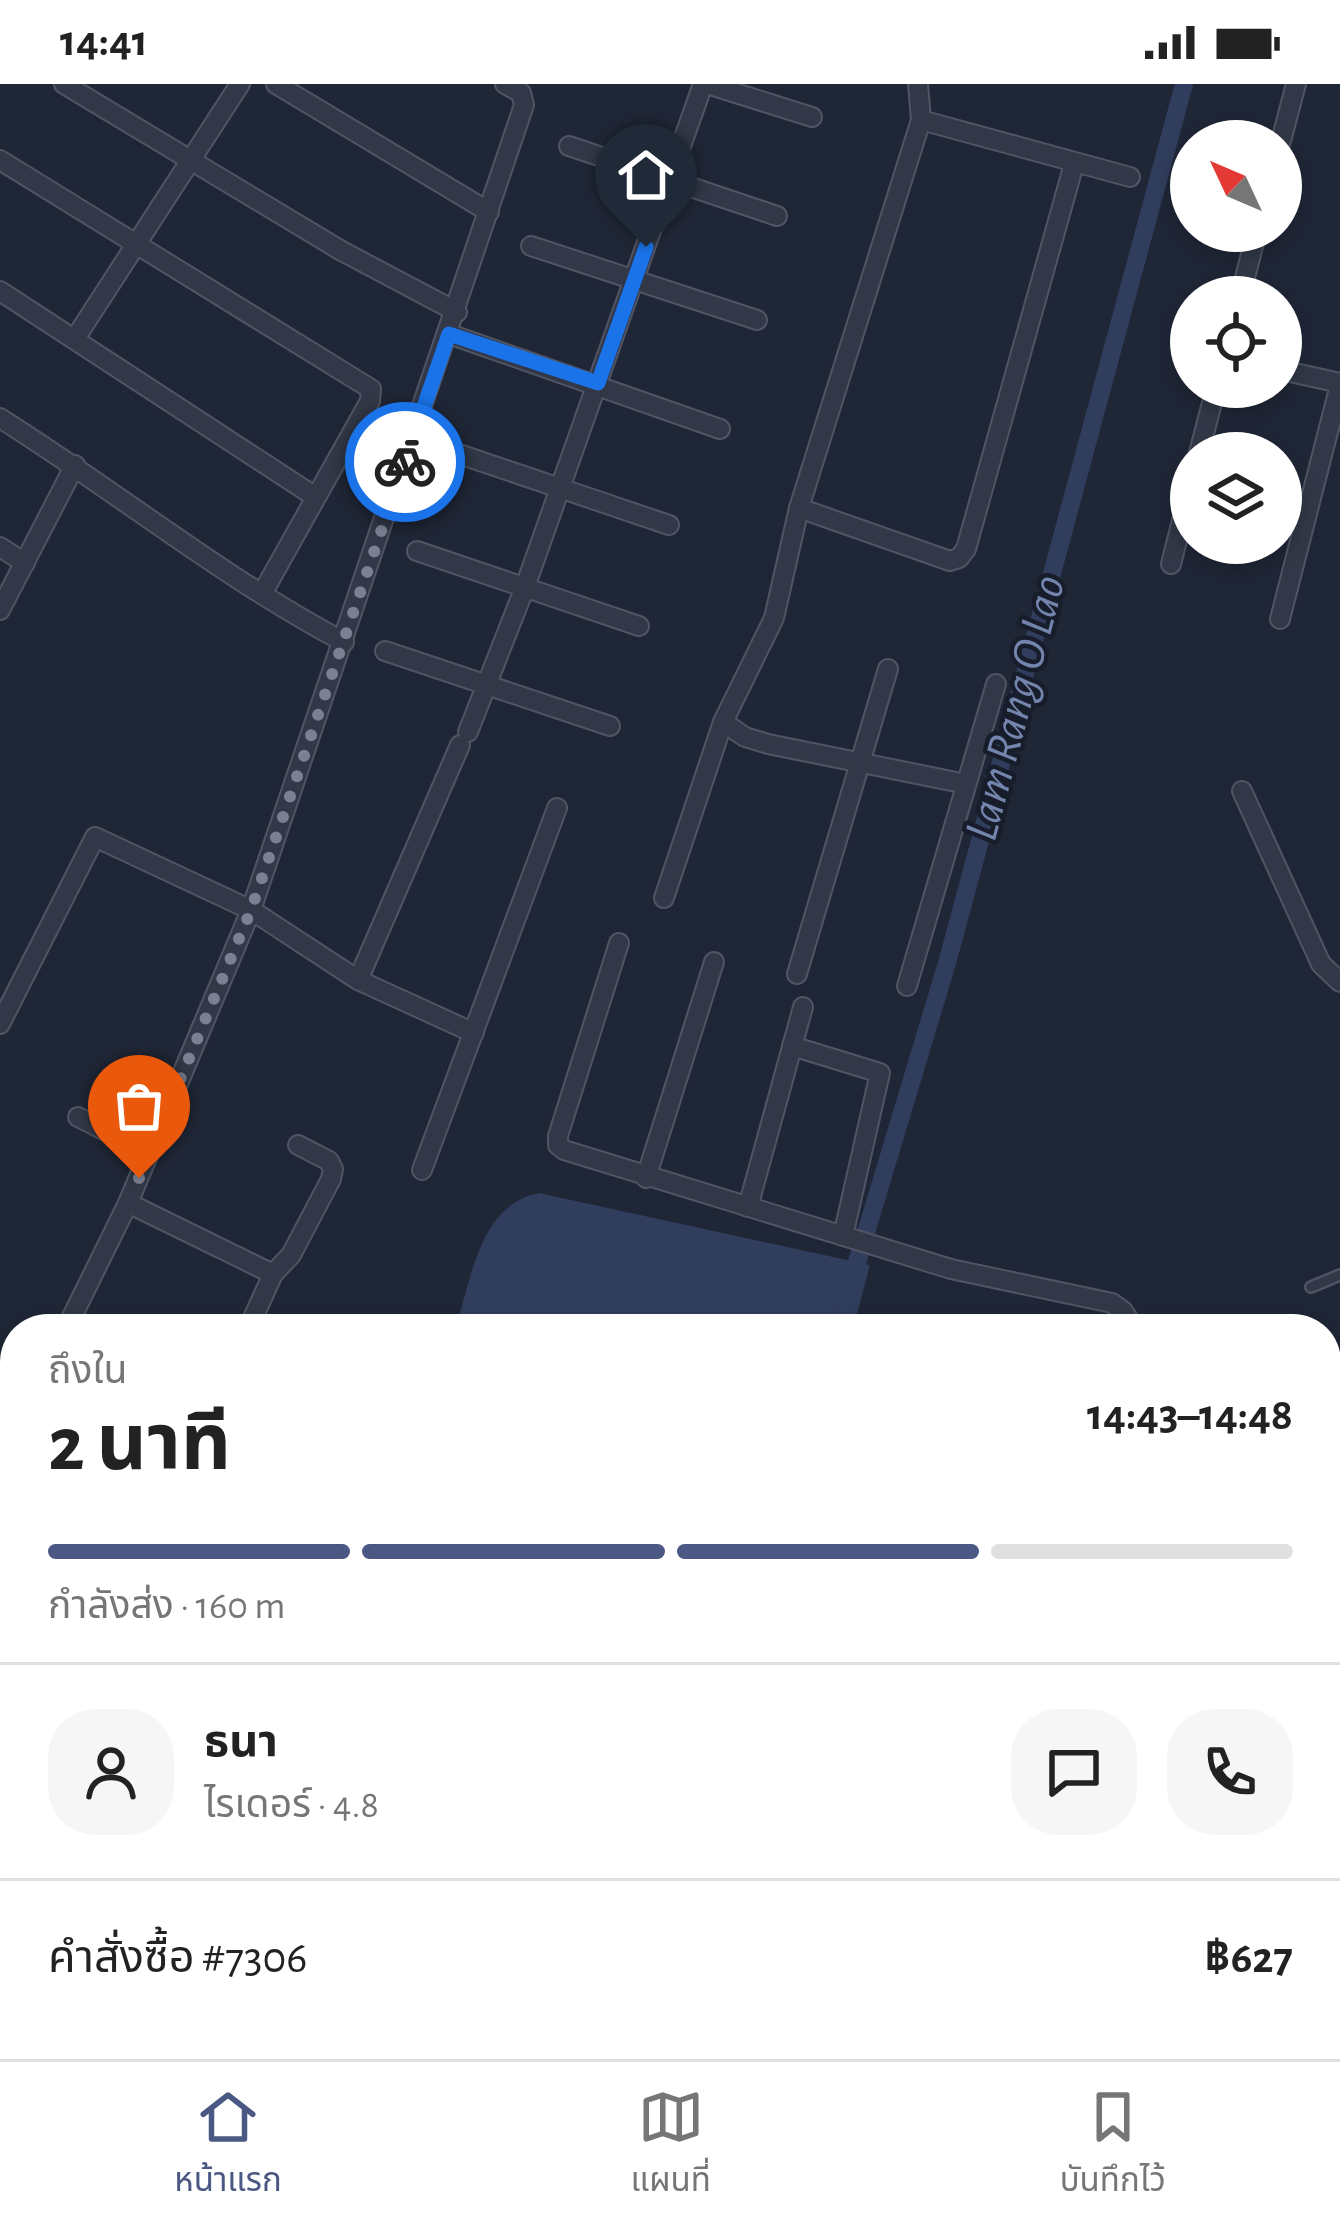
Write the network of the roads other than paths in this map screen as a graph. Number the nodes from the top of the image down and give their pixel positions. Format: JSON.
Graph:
{"nodes":[{"id":1,"x":64,"y":84,"type":"edge"},
{"id":2,"x":240,"y":84,"type":"edge"},
{"id":3,"x":276,"y":84,"type":"edge"},
{"id":4,"x":505,"y":84,"type":"edge"},
{"id":5,"x":705,"y":84,"type":"edge"},
{"id":6,"x":918,"y":84,"type":"edge"},
{"id":7,"x":1296,"y":84,"type":"edge"},
{"id":8,"x":812,"y":117,"type":"dead end"},
{"id":9,"x":921,"y":120,"type":"junction"},
{"id":10,"x":1287,"y":120,"type":"edge"},
{"id":11,"x":569,"y":146,"type":"dead end"},
{"id":12,"x":0,"y":160,"type":"edge"},
{"id":13,"x":190,"y":161,"type":"junction"},
{"id":14,"x":1073,"y":164,"type":"junction"},
{"id":15,"x":1130,"y":176,"type":"dead end"},
{"id":16,"x":668,"y":182,"type":"junction"},
{"id":17,"x":489,"y":212,"type":"junction"},
{"id":18,"x":777,"y":216,"type":"dead end"},
{"id":19,"x":137,"y":246,"type":"junction"},
{"id":20,"x":531,"y":246,"type":"dead end"},
{"id":21,"x":635,"y":280,"type":"junction"},
{"id":22,"x":0,"y":291,"type":"edge"},
{"id":23,"x":457,"y":312,"type":"junction"},
{"id":24,"x":757,"y":320,"type":"dead end"},
{"id":25,"x":449,"y":334,"type":"junction"},
{"id":26,"x":76,"y":337,"type":"junction"},
{"id":27,"x":1302,"y":375,"type":"edge"},
{"id":28,"x":598,"y":383,"type":"junction"},
{"id":29,"x":1340,"y":384,"type":"edge"},
{"id":30,"x":0,"y":418,"type":"edge"},
{"id":31,"x":720,"y":429,"type":"dead end"},
{"id":32,"x":459,"y":454,"type":"dead end"},
{"id":33,"x":75,"y":465,"type":"junction"},
{"id":34,"x":560,"y":485,"type":"junction"},
{"id":35,"x":314,"y":496,"type":"junction"},
{"id":36,"x":799,"y":508,"type":"junction"},
{"id":37,"x":669,"y":525,"type":"dead end"},
{"id":38,"x":0,"y":547,"type":"edge"},
{"id":39,"x":417,"y":551,"type":"dead end"},
{"id":40,"x":25,"y":563,"type":"junction"},
{"id":41,"x":525,"y":587,"type":"junction"},
{"id":42,"x":263,"y":592,"type":"junction"},
{"id":43,"x":0,"y":610,"type":"edge"},
{"id":44,"x":1280,"y":619,"type":"dead end"},
{"id":45,"x":639,"y":626,"type":"dead end"},
{"id":46,"x":344,"y":642,"type":"junction"},
{"id":47,"x":385,"y":651,"type":"dead end"},
{"id":48,"x":888,"y":669,"type":"dead end"},
{"id":49,"x":489,"y":682,"type":"junction"},
{"id":50,"x":996,"y":684,"type":"dead end"},
{"id":51,"x":722,"y":722,"type":"junction"},
{"id":52,"x":610,"y":726,"type":"dead end"},
{"id":53,"x":861,"y":762,"type":"junction"},
{"id":54,"x":966,"y":784,"type":"junction"},
{"id":55,"x":1242,"y":790,"type":"dead end"},
{"id":56,"x":556,"y":808,"type":"dead end"},
{"id":57,"x":664,"y":898,"type":"dead end"},
{"id":58,"x":251,"y":910,"type":"junction"},
{"id":59,"x":619,"y":943,"type":"dead end"},
{"id":60,"x":714,"y":962,"type":"dead end"},
{"id":61,"x":796,"y":974,"type":"dead end"},
{"id":62,"x":358,"y":980,"type":"junction"},
{"id":63,"x":1340,"y":982,"type":"edge"},
{"id":64,"x":907,"y":986,"type":"dead end"},
{"id":65,"x":803,"y":1007,"type":"dead end"},
{"id":66,"x":0,"y":1024,"type":"edge"},
{"id":67,"x":474,"y":1033,"type":"junction"},
{"id":68,"x":792,"y":1046,"type":"junction"},
{"id":69,"x":78,"y":1117,"type":"dead end"},
{"id":70,"x":298,"y":1145,"type":"dead end"},
{"id":71,"x":149,"y":1153,"type":"junction"},
{"id":72,"x":422,"y":1170,"type":"dead end"},
{"id":73,"x":646,"y":1178,"type":"junction"},
{"id":74,"x":128,"y":1203,"type":"junction"},
{"id":75,"x":748,"y":1207,"type":"junction"},
{"id":76,"x":843,"y":1235,"type":"junction"},
{"id":77,"x":273,"y":1274,"type":"junction"},
{"id":78,"x":1340,"y":1275,"type":"edge"},
{"id":79,"x":1311,"y":1287,"type":"dead end"},
{"id":80,"x":73,"y":1314,"type":"edge"},
{"id":81,"x":255,"y":1314,"type":"edge"},
{"id":82,"x":1126,"y":1314,"type":"edge"}],
"edges":[{"from":1,"to":13,"type":"street"},
{"from":2,"to":13,"type":"street"},
{"from":3,"to":17,"type":"street"},
{"from":4,"to":17,"type":"street"},
{"from":5,"to":8,"type":"street"},
{"from":5,"to":16,"type":"street"},
{"from":6,"to":9,"type":"street"},
{"from":7,"to":10,"type":"street"},
{"from":9,"to":14,"type":"street"},
{"from":9,"to":36,"type":"street"},
{"from":11,"to":16,"type":"street"},
{"from":12,"to":19,"type":"street"},
{"from":13,"to":19,"type":"street"},
{"from":13,"to":23,"type":"street"},
{"from":14,"to":15,"type":"street"},
{"from":14,"to":36,"type":"street"},
{"from":16,"to":18,"type":"street"},
{"from":16,"to":21,"type":"street"},
{"from":17,"to":23,"type":"street"},
{"from":19,"to":26,"type":"street"},
{"from":19,"to":35,"type":"street"},
{"from":20,"to":21,"type":"street"},
{"from":21,"to":24,"type":"street"},
{"from":21,"to":28,"type":"street"},
{"from":22,"to":26,"type":"street"},
{"from":23,"to":25,"type":"street"},
{"from":25,"to":28,"type":"street"},
{"from":25,"to":46,"type":"street"},
{"from":26,"to":35,"type":"street"},
{"from":27,"to":29,"type":"street"},
{"from":28,"to":31,"type":"street"},
{"from":28,"to":34,"type":"street"},
{"from":29,"to":44,"type":"street"},
{"from":30,"to":33,"type":"street"},
{"from":32,"to":34,"type":"street"},
{"from":33,"to":40,"type":"street"},
{"from":33,"to":42,"type":"street"},
{"from":34,"to":37,"type":"street"},
{"from":34,"to":41,"type":"street"},
{"from":35,"to":42,"type":"street"},
{"from":36,"to":51,"type":"street"},
{"from":38,"to":40,"type":"street"},
{"from":39,"to":41,"type":"street"},
{"from":40,"to":43,"type":"street"},
{"from":41,"to":45,"type":"street"},
{"from":41,"to":49,"type":"street"},
{"from":42,"to":46,"type":"street"},
{"from":46,"to":58,"type":"street"},
{"from":47,"to":49,"type":"street"},
{"from":48,"to":53,"type":"street"},
{"from":49,"to":52,"type":"street"},
{"from":49,"to":62,"type":"street"},
{"from":50,"to":54,"type":"street"},
{"from":51,"to":53,"type":"street"},
{"from":51,"to":57,"type":"street"},
{"from":53,"to":54,"type":"street"},
{"from":53,"to":61,"type":"street"},
{"from":54,"to":64,"type":"street"},
{"from":55,"to":63,"type":"street"},
{"from":56,"to":67,"type":"street"},
{"from":58,"to":62,"type":"street"},
{"from":58,"to":66,"type":"street"},
{"from":58,"to":71,"type":"street"},
{"from":59,"to":73,"type":"street"},
{"from":60,"to":73,"type":"street"},
{"from":62,"to":67,"type":"street"},
{"from":65,"to":68,"type":"street"},
{"from":67,"to":72,"type":"street"},
{"from":68,"to":75,"type":"street"},
{"from":68,"to":76,"type":"street"},
{"from":69,"to":71,"type":"street"},
{"from":70,"to":77,"type":"street"},
{"from":71,"to":74,"type":"street"},
{"from":73,"to":75,"type":"street"},
{"from":74,"to":77,"type":"street"},
{"from":74,"to":80,"type":"street"},
{"from":75,"to":76,"type":"street"},
{"from":76,"to":82,"type":"street"},
{"from":77,"to":81,"type":"street"},
{"from":78,"to":79,"type":"lane"}]}
